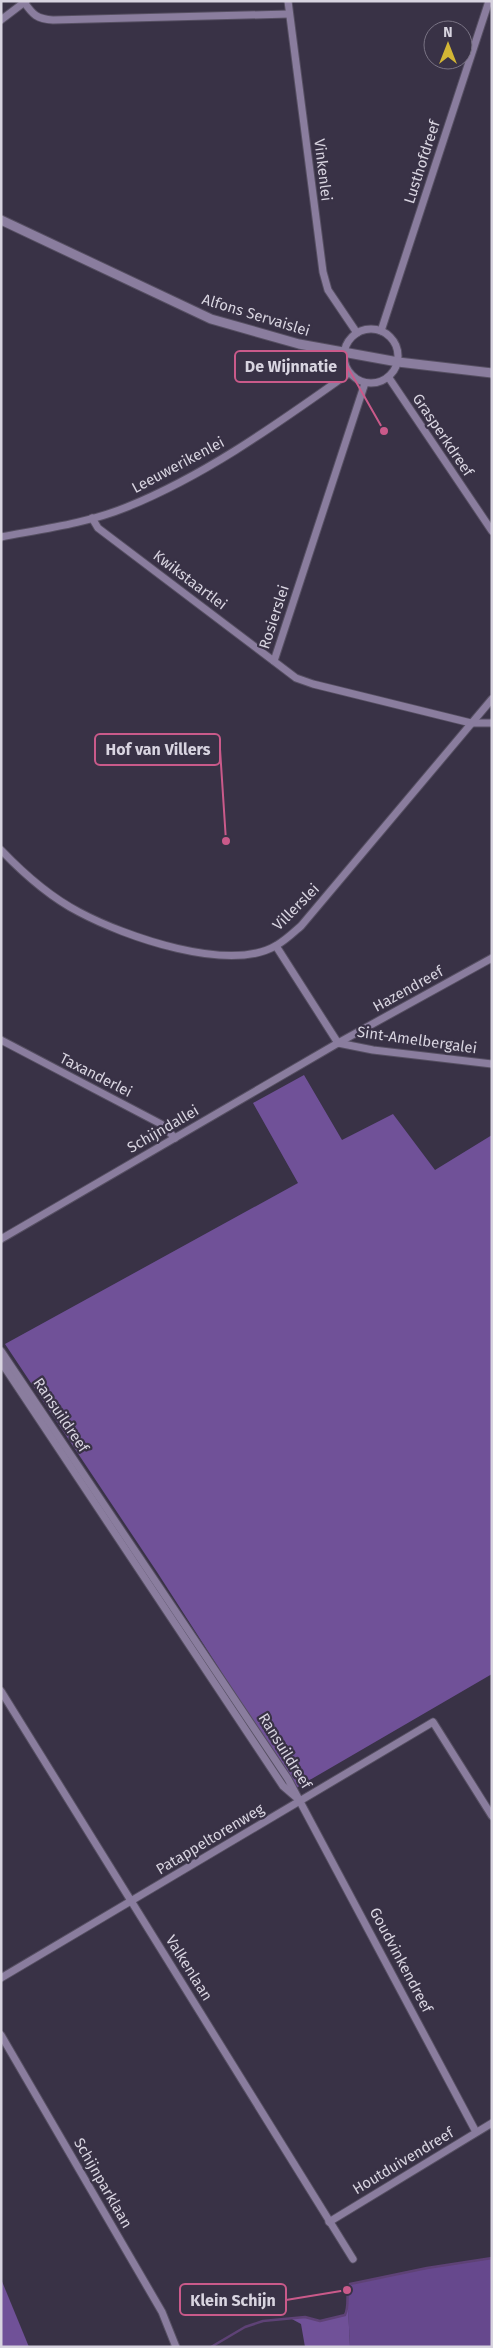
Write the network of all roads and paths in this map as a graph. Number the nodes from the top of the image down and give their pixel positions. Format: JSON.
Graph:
{"nodes":[{"id":1,"x":288,"y":1,"type":"edge"},
{"id":2,"x":489,"y":1,"type":"edge"},
{"id":3,"x":25,"y":2,"type":"edge"},
{"id":4,"x":289,"y":14,"type":"junction"},
{"id":5,"x":1,"y":20,"type":"edge"},
{"id":6,"x":1,"y":220,"type":"edge"},
{"id":7,"x":381,"y":331,"type":"junction"},
{"id":8,"x":357,"y":333,"type":"junction"},
{"id":9,"x":344,"y":352,"type":"junction"},
{"id":10,"x":398,"y":362,"type":"junction"},
{"id":11,"x":492,"y":372,"type":"edge"},
{"id":12,"x":349,"y":373,"type":"junction"},
{"id":13,"x":389,"y":378,"type":"junction"},
{"id":14,"x":365,"y":383,"type":"junction"},
{"id":15,"x":92,"y":518,"type":"junction"},
{"id":16,"x":492,"y":531,"type":"edge"},
{"id":17,"x":1,"y":537,"type":"edge"},
{"id":18,"x":274,"y":661,"type":"junction"},
{"id":19,"x":492,"y":699,"type":"edge"},
{"id":20,"x":472,"y":723,"type":"junction"},
{"id":21,"x":492,"y":723,"type":"edge"},
{"id":22,"x":1,"y":850,"type":"edge"},
{"id":23,"x":276,"y":946,"type":"junction"},
{"id":24,"x":492,"y":958,"type":"edge"},
{"id":25,"x":1,"y":1040,"type":"edge"},
{"id":26,"x":338,"y":1043,"type":"junction"},
{"id":27,"x":492,"y":1064,"type":"edge"},
{"id":28,"x":175,"y":1138,"type":"junction"},
{"id":29,"x":1,"y":1239,"type":"edge"},
{"id":30,"x":1,"y":1351,"type":"edge"},
{"id":31,"x":1,"y":1362,"type":"edge"},
{"id":32,"x":1,"y":1691,"type":"edge"},
{"id":33,"x":301,"y":1801,"type":"junction"},
{"id":34,"x":492,"y":1816,"type":"edge"},
{"id":35,"x":132,"y":1902,"type":"junction"},
{"id":36,"x":1,"y":1978,"type":"edge"},
{"id":37,"x":1,"y":2035,"type":"edge"},
{"id":38,"x":492,"y":2123,"type":"edge"},
{"id":39,"x":476,"y":2132,"type":"junction"},
{"id":40,"x":329,"y":2222,"type":"junction"},
{"id":41,"x":353,"y":2259,"type":"dead end"},
{"id":42,"x":176,"y":2347,"type":"edge"}],
"edges":[{"from":1,"to":4,"type":"street","name":"Vinkenlei"},
{"from":2,"to":7,"type":"street","name":"Lusthofdreef"},
{"from":3,"to":4,"type":"street"},
{"from":3,"to":5,"type":"street"},
{"from":4,"to":8,"type":"street","name":"Vinkenlei"},
{"from":6,"to":9,"type":"street","name":"Alfons Servaislei"},
{"from":7,"to":8,"type":"street"},
{"from":7,"to":10,"type":"street"},
{"from":8,"to":9,"type":"street"},
{"from":9,"to":10,"type":"street","name":"Alfons Servaislei"},
{"from":9,"to":12,"type":"street"},
{"from":10,"to":11,"type":"street","name":"Alfons Servaislei"},
{"from":10,"to":13,"type":"street"},
{"from":12,"to":14,"type":"street"},
{"from":12,"to":15,"type":"street","name":"Leeuwerikenlei"},
{"from":13,"to":14,"type":"street"},
{"from":13,"to":16,"type":"street","name":"Grasperkdreef"},
{"from":14,"to":18,"type":"street","name":"Rosierslei"},
{"from":15,"to":17,"type":"street","name":"Leeuwerikenlei"},
{"from":15,"to":18,"type":"street","name":"Kwikstaartlei"},
{"from":18,"to":20,"type":"street","name":"Rosierslei"},
{"from":19,"to":20,"type":"street","name":"Villerslei"},
{"from":20,"to":21,"type":"street","name":"Rosierslei"},
{"from":20,"to":23,"type":"street","name":"Villerslei"},
{"from":22,"to":23,"type":"street","name":"Villerslei"},
{"from":23,"to":26,"type":"street"},
{"from":24,"to":26,"type":"street","name":"Hazendreef"},
{"from":25,"to":28,"type":"street","name":"Taxanderlei"},
{"from":26,"to":27,"type":"street","name":"Sint-Amelbergalei"},
{"from":26,"to":28,"type":"street","name":"Schijndallei"},
{"from":28,"to":29,"type":"street","name":"Schijndallei"},
{"from":30,"to":33,"type":"street","name":"Ransuildreef"},
{"from":31,"to":33,"type":"street","name":"Ransuildreef"},
{"from":32,"to":35,"type":"street","name":"Valkenlaan"},
{"from":33,"to":34,"type":"street","name":"Patappeltorenweg"},
{"from":33,"to":35,"type":"street","name":"Patappeltorenweg"},
{"from":33,"to":39,"type":"street","name":"Goudvinkendreef"},
{"from":35,"to":36,"type":"street","name":"Patappeltorenweg"},
{"from":35,"to":40,"type":"street","name":"Valkenlaan"},
{"from":37,"to":42,"type":"street","name":"Schijnparklaan"},
{"from":38,"to":39,"type":"street","name":"Houtduivendreef"},
{"from":39,"to":40,"type":"street","name":"Houtduivendreef"},
{"from":40,"to":41,"type":"street","name":"Valkenlaan"}]}
